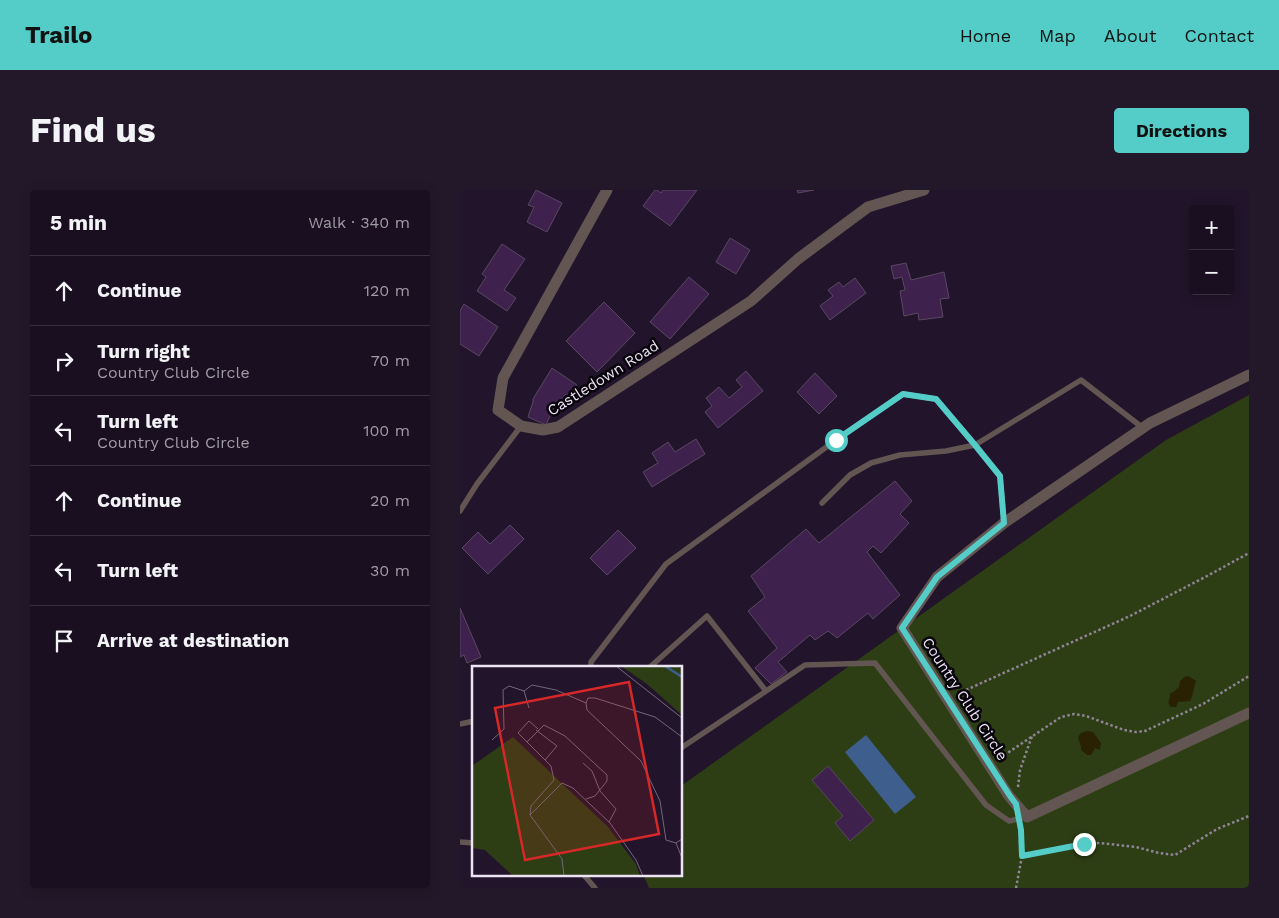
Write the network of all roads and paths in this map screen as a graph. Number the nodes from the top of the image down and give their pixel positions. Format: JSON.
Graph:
{"nodes":[{"id":1,"x":607,"y":190,"type":"edge"},
{"id":2,"x":924,"y":190,"type":"edge"},
{"id":3,"x":1249,"y":375,"type":"edge"},
{"id":4,"x":521,"y":426,"type":"junction"},
{"id":5,"x":1143,"y":428,"type":"junction"},
{"id":6,"x":975,"y":445,"type":"junction"},
{"id":7,"x":822,"y":503,"type":"dead end"},
{"id":8,"x":460,"y":511,"type":"edge"},
{"id":9,"x":1004,"y":523,"type":"junction"},
{"id":10,"x":1249,"y":553,"type":"edge"},
{"id":11,"x":591,"y":666,"type":"edge"},
{"id":12,"x":651,"y":666,"type":"edge"},
{"id":13,"x":1249,"y":676,"type":"edge"},
{"id":14,"x":766,"y":691,"type":"junction"},
{"id":15,"x":947,"y":698,"type":"junction"},
{"id":16,"x":1249,"y":713,"type":"edge"},
{"id":17,"x":1032,"y":736,"type":"junction"},
{"id":18,"x":682,"y":747,"type":"edge"},
{"id":19,"x":990,"y":766,"type":"junction"},
{"id":20,"x":1016,"y":804,"type":"junction"},
{"id":21,"x":1249,"y":816,"type":"edge"},
{"id":22,"x":1023,"y":818,"type":"junction"},
{"id":23,"x":1022,"y":856,"type":"junction"},
{"id":24,"x":584,"y":876,"type":"edge"},
{"id":25,"x":595,"y":888,"type":"edge"},
{"id":26,"x":1016,"y":888,"type":"edge"}],
"edges":[{"from":1,"to":4,"type":"street","name":"Castledown Road"},
{"from":2,"to":4,"type":"street","name":"Castledown Road"},
{"from":3,"to":5,"type":"street","name":"Country Club Circle"},
{"from":4,"to":8,"type":"lane"},
{"from":5,"to":6,"type":"lane"},
{"from":5,"to":9,"type":"street","name":"Country Club Circle"},
{"from":6,"to":7,"type":"lane"},
{"from":6,"to":9,"type":"lane"},
{"from":6,"to":11,"type":"lane"},
{"from":9,"to":15,"type":"street","name":"Country Club Circle"},
{"from":10,"to":15,"type":"path"},
{"from":12,"to":14,"type":"lane"},
{"from":13,"to":17,"type":"path"},
{"from":14,"to":18,"type":"lane"},
{"from":14,"to":22,"type":"lane"},
{"from":15,"to":19,"type":"street","name":"Country Club Circle"},
{"from":16,"to":22,"type":"street"},
{"from":17,"to":19,"type":"path"},
{"from":17,"to":20,"type":"path"},
{"from":19,"to":20,"type":"street","name":"Country Club Circle"},
{"from":20,"to":22,"type":"street","name":"Country Club Circle"},
{"from":21,"to":23,"type":"path"},
{"from":22,"to":23,"type":"path"},
{"from":23,"to":26,"type":"path"},
{"from":24,"to":25,"type":"lane"}]}
